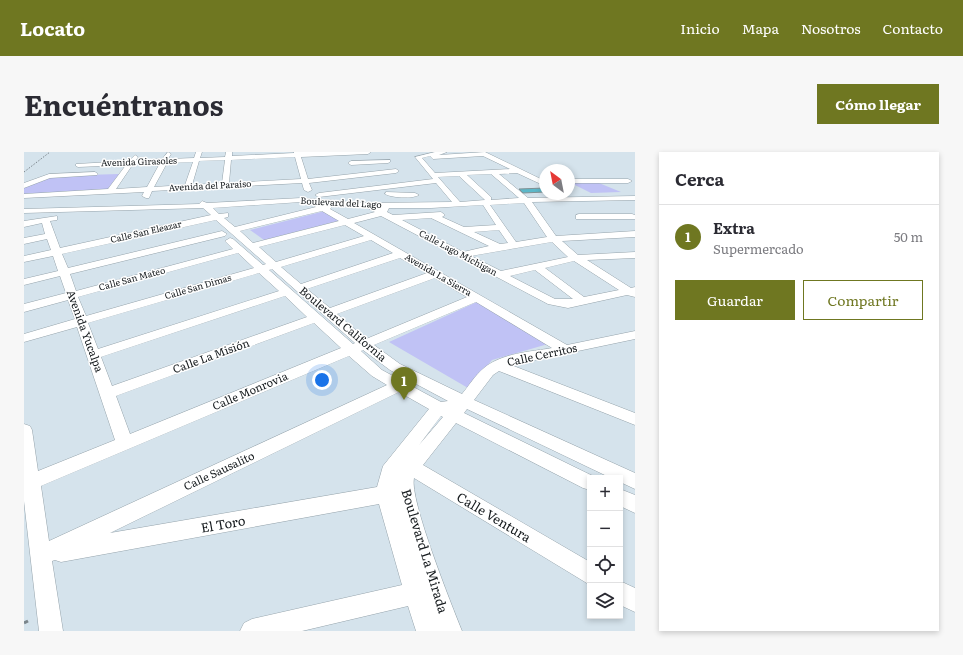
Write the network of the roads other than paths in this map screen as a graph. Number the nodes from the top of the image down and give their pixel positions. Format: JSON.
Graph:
{"nodes":[{"id":1,"x":168,"y":152,"type":"edge"},
{"id":2,"x":199,"y":152,"type":"edge"},
{"id":3,"x":368,"y":152,"type":"edge"},
{"id":4,"x":382,"y":152,"type":"edge"},
{"id":5,"x":444,"y":152,"type":"edge"},
{"id":6,"x":135,"y":153,"type":"edge"},
{"id":7,"x":358,"y":153,"type":"edge"},
{"id":8,"x":482,"y":153,"type":"edge"},
{"id":9,"x":228,"y":155,"type":"edge"},
{"id":10,"x":329,"y":155,"type":"edge"},
{"id":11,"x":293,"y":156,"type":"edge"},
{"id":12,"x":418,"y":157,"type":"junction"},
{"id":13,"x":260,"y":158,"type":"edge"},
{"id":14,"x":197,"y":160,"type":"junction"},
{"id":15,"x":164,"y":161,"type":"junction"},
{"id":16,"x":364,"y":162,"type":"junction"},
{"id":17,"x":502,"y":162,"type":"junction"},
{"id":18,"x":131,"y":163,"type":"junction"},
{"id":19,"x":486,"y":163,"type":"dead end"},
{"id":20,"x":340,"y":164,"type":"dead end"},
{"id":21,"x":78,"y":165,"type":"dead end"},
{"id":22,"x":394,"y":166,"type":"junction"},
{"id":23,"x":518,"y":170,"type":"junction"},
{"id":24,"x":492,"y":172,"type":"junction"},
{"id":25,"x":101,"y":174,"type":"dead end"},
{"id":26,"x":371,"y":174,"type":"junction"},
{"id":27,"x":461,"y":174,"type":"junction"},
{"id":28,"x":296,"y":178,"type":"junction"},
{"id":29,"x":401,"y":178,"type":"dead end"},
{"id":30,"x":436,"y":178,"type":"junction"},
{"id":31,"x":539,"y":180,"type":"edge"},
{"id":32,"x":306,"y":181,"type":"junction"},
{"id":33,"x":575,"y":181,"type":"edge"},
{"id":34,"x":594,"y":181,"type":"junction"},
{"id":35,"x":628,"y":181,"type":"edge"},
{"id":36,"x":409,"y":184,"type":"junction"},
{"id":37,"x":225,"y":185,"type":"junction"},
{"id":38,"x":24,"y":186,"type":"edge"},
{"id":39,"x":188,"y":187,"type":"junction"},
{"id":40,"x":575,"y":188,"type":"edge"},
{"id":41,"x":150,"y":189,"type":"junction"},
{"id":42,"x":111,"y":191,"type":"junction"},
{"id":43,"x":348,"y":191,"type":"junction"},
{"id":44,"x":584,"y":192,"type":"dead end"},
{"id":45,"x":635,"y":194,"type":"edge"},
{"id":46,"x":415,"y":195,"type":"junction"},
{"id":47,"x":616,"y":195,"type":"junction"},
{"id":48,"x":24,"y":196,"type":"edge"},
{"id":49,"x":575,"y":196,"type":"edge"},
{"id":50,"x":575,"y":196,"type":"edge"},
{"id":51,"x":539,"y":197,"type":"edge"},
{"id":52,"x":305,"y":198,"type":"junction"},
{"id":53,"x":524,"y":198,"type":"junction"},
{"id":54,"x":635,"y":198,"type":"edge"},
{"id":55,"x":566,"y":200,"type":"edge"},
{"id":56,"x":486,"y":201,"type":"junction"},
{"id":57,"x":268,"y":202,"type":"junction"},
{"id":58,"x":420,"y":202,"type":"junction"},
{"id":59,"x":344,"y":203,"type":"junction"},
{"id":60,"x":369,"y":203,"type":"junction"},
{"id":61,"x":456,"y":203,"type":"junction"},
{"id":62,"x":141,"y":206,"type":"junction"},
{"id":63,"x":394,"y":206,"type":"junction"},
{"id":64,"x":623,"y":206,"type":"junction"},
{"id":65,"x":24,"y":207,"type":"edge"},
{"id":66,"x":97,"y":207,"type":"junction"},
{"id":67,"x":324,"y":208,"type":"junction"},
{"id":68,"x":200,"y":209,"type":"junction"},
{"id":69,"x":24,"y":211,"type":"edge"},
{"id":70,"x":493,"y":212,"type":"junction"},
{"id":71,"x":574,"y":212,"type":"junction"},
{"id":72,"x":478,"y":213,"type":"dead end"},
{"id":73,"x":385,"y":215,"type":"junction"},
{"id":74,"x":448,"y":215,"type":"dead end"},
{"id":75,"x":433,"y":216,"type":"junction"},
{"id":76,"x":634,"y":219,"type":"edge"},
{"id":77,"x":45,"y":220,"type":"junction"},
{"id":78,"x":346,"y":222,"type":"junction"},
{"id":79,"x":24,"y":224,"type":"edge"},
{"id":80,"x":502,"y":227,"type":"junction"},
{"id":81,"x":463,"y":230,"type":"junction"},
{"id":82,"x":227,"y":232,"type":"junction"},
{"id":83,"x":593,"y":234,"type":"junction"},
{"id":84,"x":635,"y":234,"type":"edge"},
{"id":85,"x":51,"y":235,"type":"junction"},
{"id":86,"x":372,"y":237,"type":"junction"},
{"id":87,"x":552,"y":238,"type":"junction"},
{"id":88,"x":24,"y":241,"type":"edge"},
{"id":89,"x":513,"y":244,"type":"junction"},
{"id":90,"x":498,"y":247,"type":"junction"},
{"id":91,"x":246,"y":248,"type":"junction"},
{"id":92,"x":57,"y":252,"type":"junction"},
{"id":93,"x":402,"y":254,"type":"junction"},
{"id":94,"x":461,"y":255,"type":"junction"},
{"id":95,"x":622,"y":255,"type":"junction"},
{"id":96,"x":635,"y":255,"type":"edge"},
{"id":97,"x":576,"y":258,"type":"junction"},
{"id":98,"x":24,"y":259,"type":"edge"},
{"id":99,"x":635,"y":263,"type":"edge"},
{"id":100,"x":267,"y":267,"type":"junction"},
{"id":101,"x":538,"y":267,"type":"junction"},
{"id":102,"x":64,"y":272,"type":"junction"},
{"id":103,"x":435,"y":274,"type":"junction"},
{"id":104,"x":498,"y":275,"type":"junction"},
{"id":105,"x":24,"y":282,"type":"edge"},
{"id":106,"x":299,"y":288,"type":"junction"},
{"id":107,"x":286,"y":292,"type":"junction"},
{"id":108,"x":633,"y":292,"type":"edge"},
{"id":109,"x":72,"y":295,"type":"junction"},
{"id":110,"x":476,"y":298,"type":"junction"},
{"id":111,"x":582,"y":301,"type":"junction"},
{"id":112,"x":24,"y":308,"type":"edge"},
{"id":113,"x":329,"y":313,"type":"junction"},
{"id":114,"x":315,"y":318,"type":"junction"},
{"id":115,"x":82,"y":322,"type":"junction"},
{"id":116,"x":635,"y":336,"type":"edge"},
{"id":117,"x":24,"y":338,"type":"edge"},
{"id":118,"x":364,"y":344,"type":"junction"},
{"id":119,"x":350,"y":350,"type":"junction"},
{"id":120,"x":566,"y":350,"type":"junction"},
{"id":121,"x":94,"y":354,"type":"junction"},
{"id":122,"x":498,"y":365,"type":"junction"},
{"id":123,"x":398,"y":386,"type":"junction"},
{"id":124,"x":108,"y":394,"type":"junction"},
{"id":125,"x":466,"y":402,"type":"junction"},
{"id":126,"x":439,"y":408,"type":"junction"},
{"id":127,"x":454,"y":416,"type":"junction"},
{"id":128,"x":635,"y":419,"type":"edge"},
{"id":129,"x":24,"y":430,"type":"edge"},
{"id":130,"x":125,"y":443,"type":"junction"},
{"id":131,"x":404,"y":464,"type":"junction"},
{"id":132,"x":587,"y":481,"type":"edge"},
{"id":133,"x":635,"y":481,"type":"edge"},
{"id":134,"x":27,"y":484,"type":"edge"},
{"id":135,"x":395,"y":493,"type":"junction"},
{"id":136,"x":623,"y":498,"type":"edge"},
{"id":137,"x":635,"y":504,"type":"edge"},
{"id":138,"x":41,"y":556,"type":"junction"},
{"id":139,"x":587,"y":572,"type":"edge"},
{"id":140,"x":425,"y":591,"type":"junction"},
{"id":141,"x":623,"y":594,"type":"edge"},
{"id":142,"x":635,"y":601,"type":"edge"},
{"id":143,"x":311,"y":625,"type":"edge"},
{"id":144,"x":51,"y":631,"type":"edge"},
{"id":145,"x":252,"y":631,"type":"edge"},
{"id":146,"x":428,"y":631,"type":"edge"},
{"id":147,"x":450,"y":631,"type":"edge"}],
"edges":[{"from":1,"to":15,"type":"street"},
{"from":2,"to":14,"type":"street"},
{"from":3,"to":7,"type":"street","name":"Avenida Girasoles"},
{"from":4,"to":22,"type":"street"},
{"from":5,"to":12,"type":"street"},
{"from":6,"to":18,"type":"street"},
{"from":7,"to":10,"type":"street","name":"Avenida Girasoles"},
{"from":8,"to":12,"type":"street"},
{"from":8,"to":17,"type":"street"},
{"from":9,"to":13,"type":"street","name":"Avenida Girasoles"},
{"from":9,"to":14,"type":"street","name":"Avenida Girasoles"},
{"from":9,"to":37,"type":"street"},
{"from":10,"to":11,"type":"street","name":"Avenida Girasoles"},
{"from":11,"to":13,"type":"street","name":"Avenida Girasoles"},
{"from":11,"to":32,"type":"street"},
{"from":12,"to":30,"type":"street"},
{"from":14,"to":15,"type":"street","name":"Avenida Girasoles"},
{"from":14,"to":39,"type":"street"},
{"from":15,"to":18,"type":"street","name":"Avenida Girasoles"},
{"from":15,"to":41,"type":"street"},
{"from":16,"to":20,"type":"street"},
{"from":16,"to":22,"type":"street"},
{"from":16,"to":26,"type":"street"},
{"from":17,"to":19,"type":"street"},
{"from":17,"to":23,"type":"street"},
{"from":18,"to":21,"type":"street","name":"Avenida Girasoles"},
{"from":18,"to":42,"type":"street"},
{"from":22,"to":26,"type":"street","name":"Avenida del Paraíso"},
{"from":22,"to":29,"type":"street"},
{"from":23,"to":24,"type":"street"},
{"from":23,"to":31,"type":"street"},
{"from":24,"to":27,"type":"street"},
{"from":24,"to":53,"type":"street"},
{"from":25,"to":38,"type":"street"},
{"from":26,"to":32,"type":"street","name":"Avenida del Paraíso"},
{"from":27,"to":30,"type":"street"},
{"from":27,"to":56,"type":"street"},
{"from":28,"to":32,"type":"street","name":"Avenida del Paraíso"},
{"from":28,"to":37,"type":"street","name":"Avenida del Paraíso"},
{"from":28,"to":52,"type":"street"},
{"from":30,"to":36,"type":"street"},
{"from":30,"to":61,"type":"street"},
{"from":32,"to":52,"type":"street"},
{"from":33,"to":34,"type":"street"},
{"from":34,"to":35,"type":"street"},
{"from":34,"to":47,"type":"street"},
{"from":36,"to":43,"type":"street"},
{"from":36,"to":46,"type":"street"},
{"from":37,"to":39,"type":"street","name":"Avenida del Paraíso"},
{"from":39,"to":41,"type":"street","name":"Avenida del Paraíso"},
{"from":40,"to":44,"type":"street"},
{"from":41,"to":42,"type":"street","name":"Avenida del Paraíso"},
{"from":41,"to":62,"type":"street"},
{"from":42,"to":48,"type":"street","name":"Avenida del Paraíso"},
{"from":43,"to":46,"type":"street"},
{"from":43,"to":52,"type":"street"},
{"from":45,"to":50,"type":"street","name":"Boulevard del Lago"},
{"from":46,"to":58,"type":"street"},
{"from":47,"to":49,"type":"street","name":"Boulevard del Lago"},
{"from":47,"to":54,"type":"street","name":"Boulevard del Lago"},
{"from":47,"to":64,"type":"street"},
{"from":51,"to":53,"type":"street","name":"Boulevard del Lago"},
{"from":52,"to":57,"type":"street","name":"Boulevard del Lago"},
{"from":52,"to":59,"type":"street","name":"Boulevard del Lago"},
{"from":52,"to":60,"type":"street","name":"Boulevard del Lago"},
{"from":52,"to":67,"type":"street","name":"Avenida La Sierra"},
{"from":52,"to":68,"type":"street","name":"Boulevard del Lago"},
{"from":53,"to":56,"type":"street","name":"Boulevard del Lago"},
{"from":53,"to":87,"type":"street"},
{"from":55,"to":71,"type":"street"},
{"from":56,"to":61,"type":"street","name":"Boulevard del Lago"},
{"from":56,"to":70,"type":"street"},
{"from":57,"to":68,"type":"street","name":"Calle San Eleazar"},
{"from":57,"to":68,"type":"street","name":"Boulevard del Lago"},
{"from":58,"to":60,"type":"street","name":"Boulevard del Lago"},
{"from":58,"to":61,"type":"street","name":"Boulevard del Lago"},
{"from":59,"to":60,"type":"street","name":"Boulevard del Lago"},
{"from":59,"to":67,"type":"street"},
{"from":60,"to":63,"type":"street","name":"Boulevard del Lago"},
{"from":60,"to":73,"type":"street","name":"Calle Lago Míchigan"},
{"from":61,"to":63,"type":"street","name":"Boulevard del Lago"},
{"from":62,"to":66,"type":"street","name":"Boulevard del Lago"},
{"from":62,"to":68,"type":"street","name":"Boulevard del Lago"},
{"from":63,"to":73,"type":"street"},
{"from":64,"to":71,"type":"street"},
{"from":64,"to":76,"type":"street"},
{"from":65,"to":66,"type":"street","name":"Boulevard del Lago"},
{"from":66,"to":69,"type":"street","name":"Boulevard del Lago"},
{"from":66,"to":77,"type":"street"},
{"from":67,"to":78,"type":"street","name":"Avenida La Sierra"},
{"from":67,"to":82,"type":"street"},
{"from":68,"to":82,"type":"street","name":"Boulevard California"},
{"from":68,"to":92,"type":"street","name":"Calle San Eleazar"},
{"from":70,"to":72,"type":"street"},
{"from":70,"to":80,"type":"street"},
{"from":71,"to":76,"type":"street"},
{"from":71,"to":83,"type":"street"},
{"from":73,"to":75,"type":"street"},
{"from":73,"to":78,"type":"street","name":"Calle San Mateo"},
{"from":73,"to":94,"type":"street","name":"Calle Lago Míchigan"},
{"from":74,"to":75,"type":"street"},
{"from":75,"to":81,"type":"street"},
{"from":77,"to":79,"type":"street"},
{"from":77,"to":85,"type":"street","name":"Avenida Yucalpa"},
{"from":78,"to":86,"type":"street","name":"Avenida La Sierra"},
{"from":78,"to":91,"type":"street","name":"Calle San Mateo"},
{"from":80,"to":81,"type":"street"},
{"from":80,"to":89,"type":"street"},
{"from":81,"to":90,"type":"street"},
{"from":82,"to":91,"type":"street","name":"Boulevard California"},
{"from":82,"to":102,"type":"street"},
{"from":83,"to":84,"type":"street"},
{"from":83,"to":87,"type":"street"},
{"from":85,"to":88,"type":"street"},
{"from":85,"to":92,"type":"street","name":"Avenida Yucalpa"},
{"from":86,"to":93,"type":"street","name":"Avenida La Sierra"},
{"from":86,"to":100,"type":"street","name":"Calle San Dimas"},
{"from":87,"to":89,"type":"street"},
{"from":87,"to":97,"type":"street"},
{"from":89,"to":90,"type":"street"},
{"from":90,"to":94,"type":"street"},
{"from":91,"to":100,"type":"street","name":"Boulevard California"},
{"from":91,"to":109,"type":"street","name":"Calle San Mateo"},
{"from":92,"to":98,"type":"street","name":"Calle San Eleazar"},
{"from":92,"to":102,"type":"street","name":"Avenida Yucalpa"},
{"from":93,"to":103,"type":"street","name":"Avenida La Sierra"},
{"from":93,"to":106,"type":"street"},
{"from":94,"to":104,"type":"street","name":"Calle Lago Míchigan"},
{"from":95,"to":96,"type":"street"},
{"from":95,"to":97,"type":"street"},
{"from":95,"to":99,"type":"street"},
{"from":97,"to":101,"type":"street"},
{"from":97,"to":108,"type":"street"},
{"from":100,"to":106,"type":"street","name":"Boulevard California"},
{"from":100,"to":107,"type":"street","name":"Boulevard California"},
{"from":100,"to":115,"type":"street","name":"Calle San Dimas"},
{"from":101,"to":104,"type":"street"},
{"from":101,"to":111,"type":"street"},
{"from":102,"to":105,"type":"street"},
{"from":102,"to":109,"type":"street","name":"Avenida Yucalpa"},
{"from":103,"to":110,"type":"street","name":"Avenida La Sierra"},
{"from":103,"to":113,"type":"street"},
{"from":104,"to":111,"type":"street","name":"Calle Lago Míchigan"},
{"from":106,"to":113,"type":"street","name":"Boulevard California"},
{"from":107,"to":114,"type":"street","name":"Boulevard California"},
{"from":107,"to":121,"type":"street"},
{"from":108,"to":111,"type":"street"},
{"from":109,"to":112,"type":"street","name":"Calle San Mateo"},
{"from":109,"to":115,"type":"street","name":"Avenida Yucalpa"},
{"from":110,"to":118,"type":"street","name":"Calle Monrovia"},
{"from":110,"to":120,"type":"street","name":"Avenida La Sierra"},
{"from":113,"to":118,"type":"street","name":"Boulevard California"},
{"from":114,"to":119,"type":"street","name":"Boulevard California"},
{"from":114,"to":124,"type":"street","name":"Calle La Misión"},
{"from":115,"to":117,"type":"street","name":"Calle San Dimas"},
{"from":115,"to":121,"type":"street","name":"Avenida Yucalpa"},
{"from":116,"to":120,"type":"street","name":"Calle Cerritos"},
{"from":118,"to":119,"type":"street","name":"Calle Monrovia"},
{"from":118,"to":125,"type":"street","name":"Boulevard California"},
{"from":119,"to":123,"type":"street","name":"Boulevard California"},
{"from":119,"to":130,"type":"street","name":"Calle Monrovia"},
{"from":120,"to":122,"type":"street","name":"Calle Cerritos"},
{"from":121,"to":124,"type":"street","name":"Avenida Yucalpa"},
{"from":122,"to":125,"type":"street","name":"Calle Cerritos"},
{"from":122,"to":128,"type":"street"},
{"from":123,"to":126,"type":"street","name":"Boulevard California"},
{"from":123,"to":138,"type":"street","name":"Calle Sausalito"},
{"from":124,"to":130,"type":"street","name":"Avenida Yucalpa"},
{"from":125,"to":126,"type":"street"},
{"from":125,"to":127,"type":"street","name":"Calle Cerritos"},
{"from":125,"to":133,"type":"street","name":"Boulevard California"},
{"from":126,"to":127,"type":"street","name":"Boulevard California"},
{"from":126,"to":131,"type":"street","name":"Boulevard La Mirada"},
{"from":127,"to":131,"type":"street","name":"Boulevard La Mirada"},
{"from":127,"to":132,"type":"street","name":"Boulevard California"},
{"from":129,"to":134,"type":"street"},
{"from":130,"to":134,"type":"street","name":"Calle Monrovia"},
{"from":131,"to":135,"type":"street","name":"Boulevard La Mirada"},
{"from":131,"to":139,"type":"street","name":"Calle Ventura"},
{"from":134,"to":138,"type":"street"},
{"from":135,"to":138,"type":"street","name":"El Toro"},
{"from":135,"to":140,"type":"street","name":"Boulevard La Mirada"},
{"from":136,"to":137,"type":"street"},
{"from":138,"to":144,"type":"street"},
{"from":140,"to":143,"type":"street"},
{"from":140,"to":146,"type":"street","name":"Boulevard La Mirada"},
{"from":140,"to":147,"type":"street","name":"Boulevard La Mirada"},
{"from":141,"to":142,"type":"street"},
{"from":143,"to":145,"type":"street"}]}
